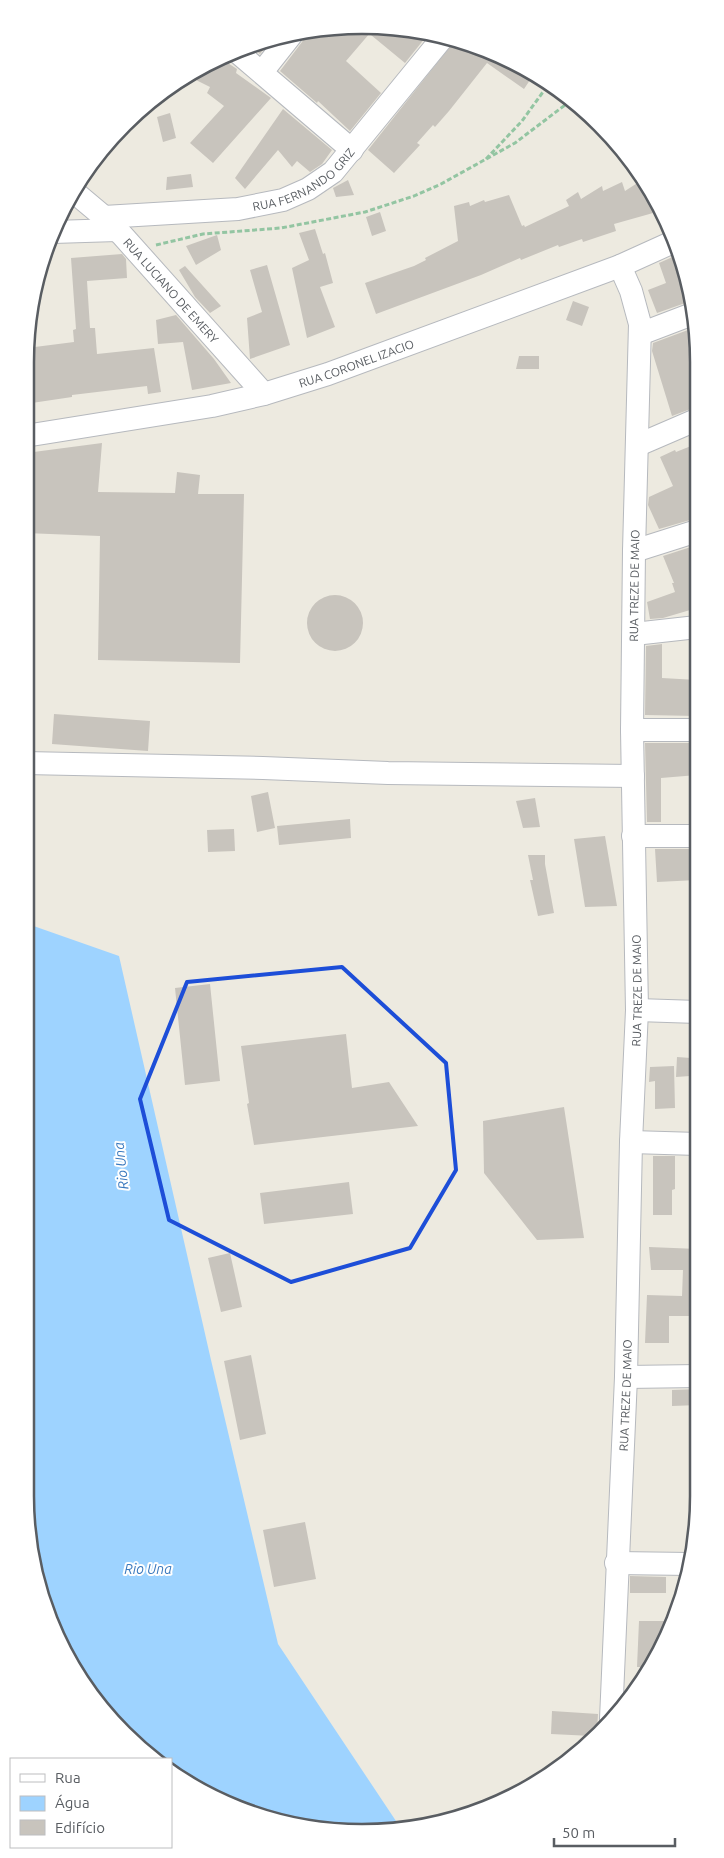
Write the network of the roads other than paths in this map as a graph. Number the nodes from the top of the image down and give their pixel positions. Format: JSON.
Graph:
{"nodes":[{"id":1,"x":285,"y":43,"type":"edge"},
{"id":2,"x":438,"y":43,"type":"edge"},
{"id":3,"x":243,"y":56,"type":"edge"},
{"id":4,"x":262,"y":72,"type":"junction"},
{"id":5,"x":352,"y":150,"type":"junction"},
{"id":6,"x":79,"y":196,"type":"edge"},
{"id":7,"x":110,"y":223,"type":"junction"},
{"id":8,"x":62,"y":231,"type":"edge"},
{"id":9,"x":668,"y":244,"type":"edge"},
{"id":10,"x":620,"y":266,"type":"junction"},
{"id":11,"x":687,"y":316,"type":"edge"},
{"id":12,"x":640,"y":334,"type":"junction"},
{"id":13,"x":264,"y":394,"type":"junction"},
{"id":14,"x":690,"y":423,"type":"edge"},
{"id":15,"x":34,"y":435,"type":"edge"},
{"id":16,"x":638,"y":446,"type":"junction"},
{"id":17,"x":690,"y":533,"type":"edge"},
{"id":18,"x":634,"y":551,"type":"junction"},
{"id":19,"x":690,"y":628,"type":"edge"},
{"id":20,"x":634,"y":634,"type":"junction"},
{"id":21,"x":632,"y":730,"type":"junction"},
{"id":22,"x":690,"y":730,"type":"edge"},
{"id":23,"x":34,"y":763,"type":"edge"},
{"id":24,"x":633,"y":776,"type":"junction"},
{"id":25,"x":633,"y":836,"type":"junction"},
{"id":26,"x":690,"y":836,"type":"edge"},
{"id":27,"x":637,"y":1010,"type":"junction"},
{"id":28,"x":690,"y":1012,"type":"edge"},
{"id":29,"x":631,"y":1142,"type":"junction"},
{"id":30,"x":690,"y":1144,"type":"edge"},
{"id":31,"x":690,"y":1376,"type":"edge"},
{"id":32,"x":626,"y":1377,"type":"junction"},
{"id":33,"x":616,"y":1563,"type":"junction"},
{"id":34,"x":683,"y":1564,"type":"edge"},
{"id":35,"x":611,"y":1709,"type":"edge"}],
"edges":[{"from":1,"to":4,"type":"street"},
{"from":2,"to":5,"type":"street","name":"RUA FERNANDO GRIZ"},
{"from":3,"to":4,"type":"street"},
{"from":4,"to":5,"type":"street"},
{"from":5,"to":7,"type":"street","name":"RUA FERNANDO GRIZ"},
{"from":6,"to":7,"type":"street","name":"RUA LUCIANO DE EMERY"},
{"from":7,"to":8,"type":"street","name":"RUA FERNANDO GRIZ"},
{"from":7,"to":13,"type":"street","name":"RUA LUCIANO DE EMERY"},
{"from":9,"to":10,"type":"street","name":"RUA CORONEL IZACIO"},
{"from":10,"to":12,"type":"street","name":"RUA TREZE DE MAIO"},
{"from":10,"to":13,"type":"street","name":"RUA CORONEL IZACIO"},
{"from":11,"to":12,"type":"street"},
{"from":12,"to":16,"type":"street","name":"RUA TREZE DE MAIO"},
{"from":13,"to":15,"type":"street","name":"RUA CORONEL IZACIO"},
{"from":14,"to":16,"type":"street"},
{"from":16,"to":18,"type":"street","name":"RUA TREZE DE MAIO"},
{"from":17,"to":18,"type":"street"},
{"from":18,"to":20,"type":"street","name":"RUA TREZE DE MAIO"},
{"from":19,"to":20,"type":"street"},
{"from":20,"to":21,"type":"street","name":"RUA TREZE DE MAIO"},
{"from":21,"to":22,"type":"street"},
{"from":21,"to":24,"type":"street","name":"RUA TREZE DE MAIO"},
{"from":23,"to":24,"type":"street"},
{"from":24,"to":25,"type":"street","name":"RUA TREZE DE MAIO"},
{"from":25,"to":26,"type":"street"},
{"from":25,"to":27,"type":"street","name":"RUA TREZE DE MAIO"},
{"from":27,"to":28,"type":"street"},
{"from":27,"to":29,"type":"street","name":"RUA TREZE DE MAIO"},
{"from":29,"to":30,"type":"street"},
{"from":29,"to":32,"type":"street","name":"RUA TREZE DE MAIO"},
{"from":31,"to":32,"type":"street"},
{"from":32,"to":33,"type":"street","name":"RUA TREZE DE MAIO"},
{"from":33,"to":34,"type":"street"},
{"from":33,"to":35,"type":"street","name":"RUA TREZE DE MAIO"}]}
